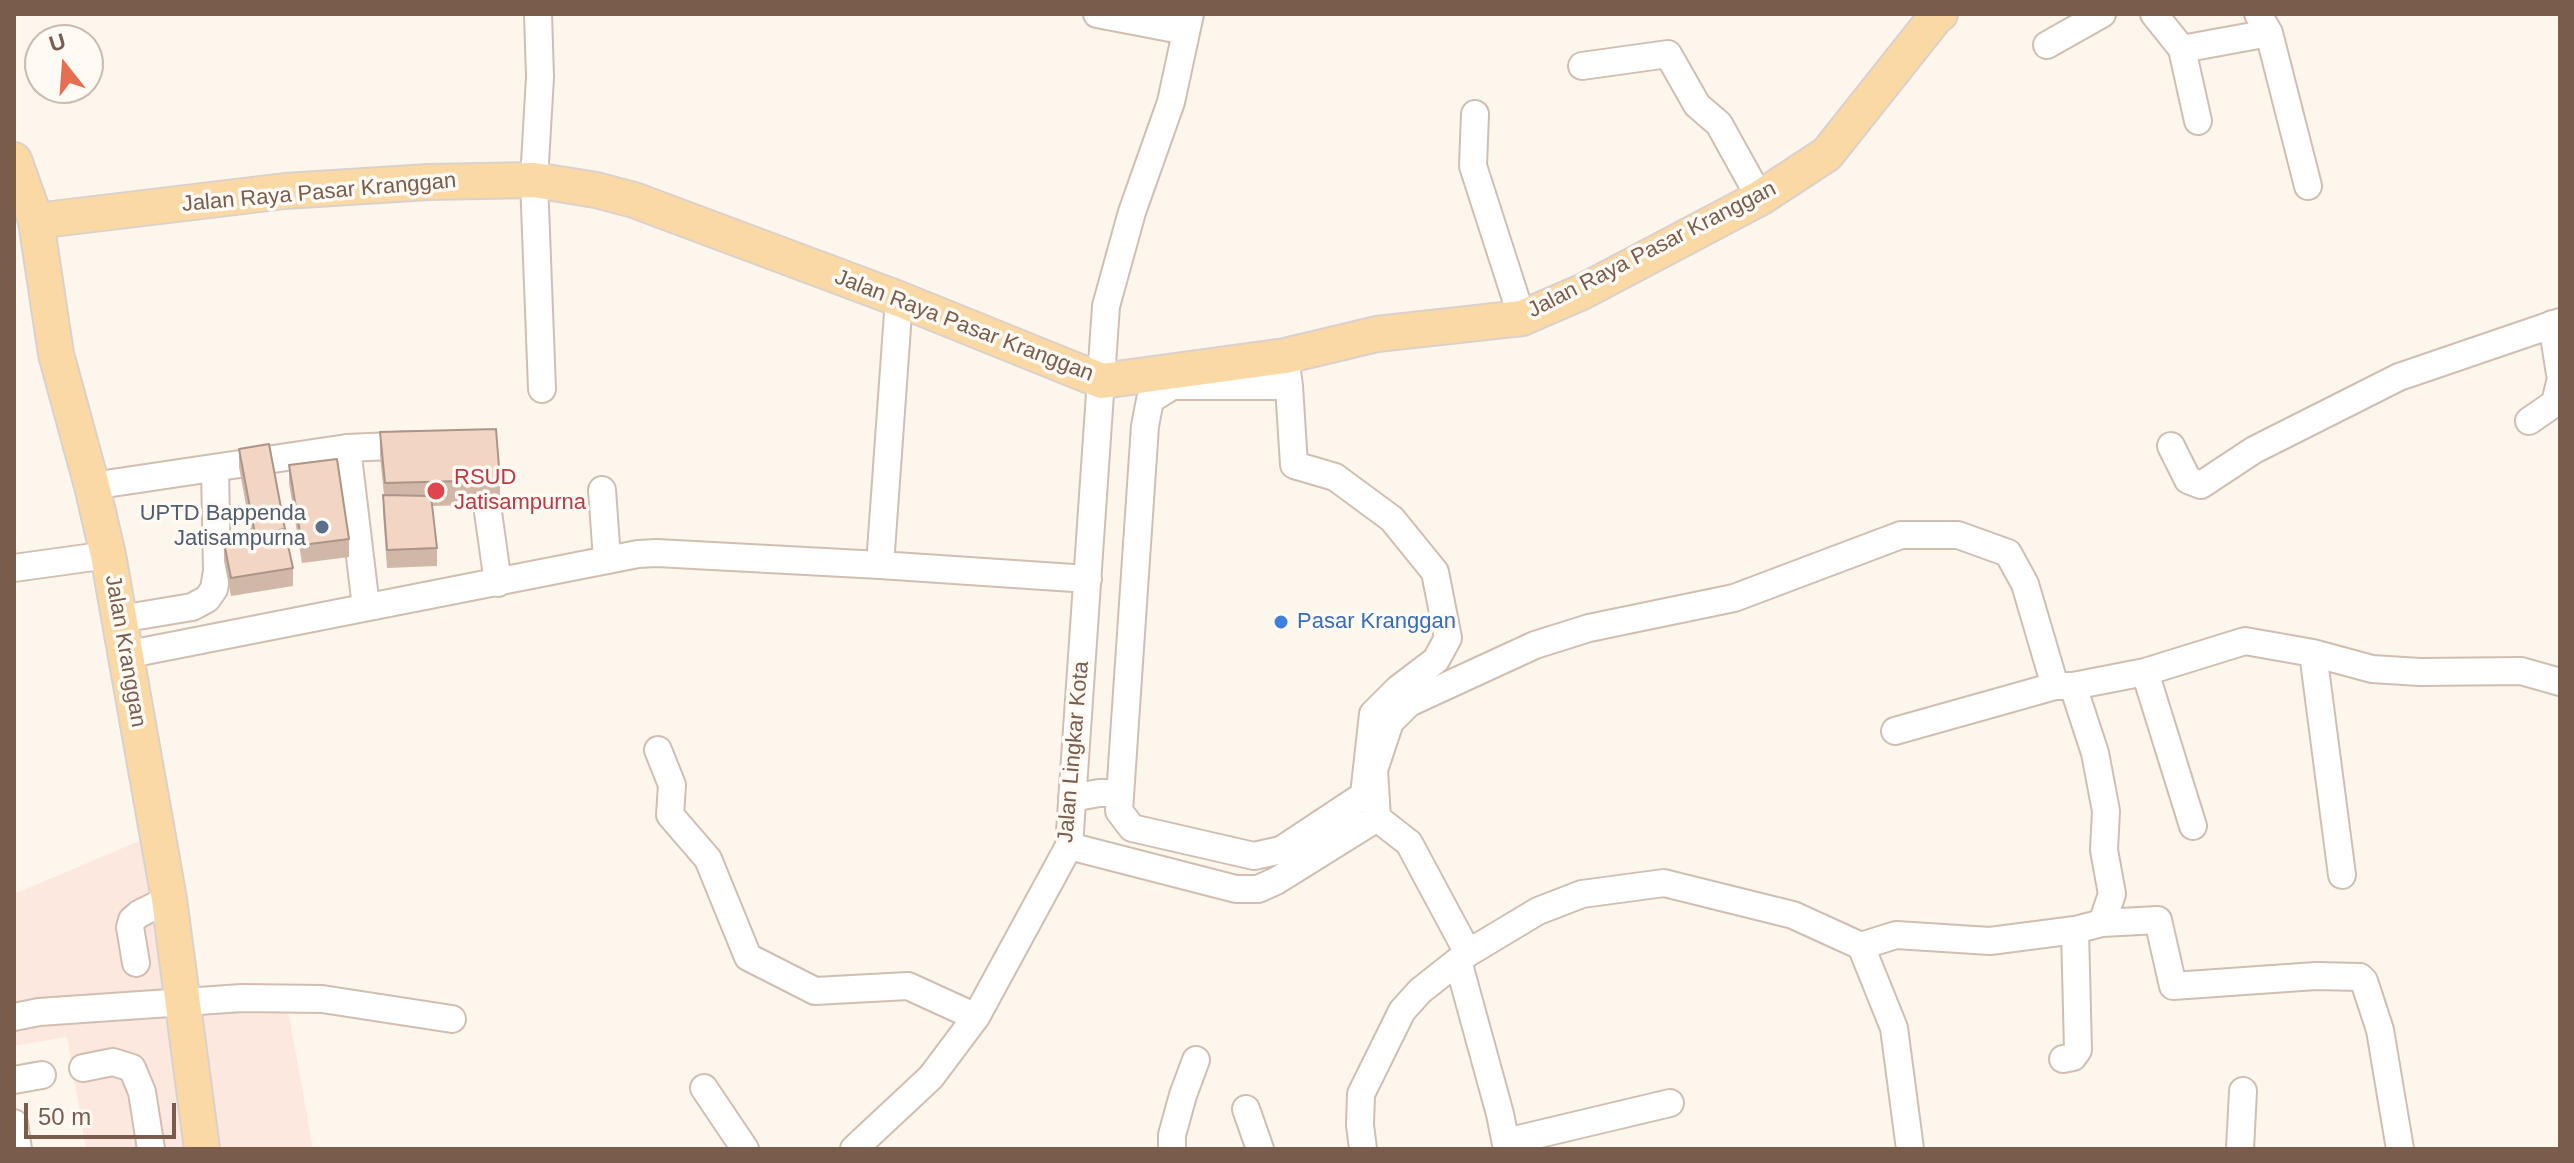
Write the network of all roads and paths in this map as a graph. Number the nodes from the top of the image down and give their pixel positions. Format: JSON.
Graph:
{"nodes":[{"id":1,"x":538,"y":14,"type":"edge"},
{"id":2,"x":1097,"y":14,"type":"edge"},
{"id":3,"x":1940,"y":14,"type":"edge"},
{"id":4,"x":2102,"y":14,"type":"edge"},
{"id":5,"x":2154,"y":14,"type":"edge"},
{"id":6,"x":1188,"y":22,"type":"edge"},
{"id":7,"x":2263,"y":24,"type":"edge"},
{"id":8,"x":2047,"y":45,"type":"dead end"},
{"id":9,"x":2182,"y":49,"type":"junction"},
{"id":10,"x":1582,"y":66,"type":"dead end"},
{"id":11,"x":1475,"y":114,"type":"dead end"},
{"id":12,"x":2198,"y":121,"type":"dead end"},
{"id":13,"x":14,"y":160,"type":"edge"},
{"id":14,"x":534,"y":180,"type":"junction"},
{"id":15,"x":2308,"y":186,"type":"dead end"},
{"id":16,"x":1760,"y":198,"type":"junction"},
{"id":17,"x":36,"y":221,"type":"junction"},
{"id":18,"x":899,"y":299,"type":"junction"},
{"id":19,"x":1522,"y":318,"type":"junction"},
{"id":20,"x":2556,"y":323,"type":"edge"},
{"id":21,"x":1287,"y":371,"type":"junction"},
{"id":22,"x":2560,"y":374,"type":"edge"},
{"id":23,"x":1102,"y":381,"type":"junction"},
{"id":24,"x":2560,"y":382,"type":"edge"},
{"id":25,"x":542,"y":389,"type":"dead end"},
{"id":26,"x":2529,"y":421,"type":"dead end"},
{"id":27,"x":1145,"y":426,"type":"junction"},
{"id":28,"x":1099,"y":433,"type":"junction"},
{"id":29,"x":428,"y":444,"type":"edge"},
{"id":30,"x":2171,"y":446,"type":"dead end"},
{"id":31,"x":347,"y":448,"type":"junction"},
{"id":32,"x":215,"y":469,"type":"junction"},
{"id":33,"x":92,"y":486,"type":"junction"},
{"id":34,"x":602,"y":490,"type":"dead end"},
{"id":35,"x":488,"y":512,"type":"dead end"},
{"id":36,"x":108,"y":555,"type":"junction"},
{"id":37,"x":607,"y":559,"type":"junction"},
{"id":38,"x":880,"y":565,"type":"junction"},
{"id":39,"x":14,"y":568,"type":"edge"},
{"id":40,"x":1088,"y":579,"type":"junction"},
{"id":41,"x":498,"y":583,"type":"junction"},
{"id":42,"x":366,"y":607,"type":"junction"},
{"id":43,"x":120,"y":619,"type":"junction"},
{"id":44,"x":2313,"y":653,"type":"junction"},
{"id":45,"x":125,"y":655,"type":"junction"},
{"id":46,"x":2145,"y":672,"type":"junction"},
{"id":47,"x":2560,"y":682,"type":"edge"},
{"id":48,"x":2064,"y":686,"type":"junction"},
{"id":49,"x":1895,"y":731,"type":"dead end"},
{"id":50,"x":658,"y":750,"type":"dead end"},
{"id":51,"x":1118,"y":793,"type":"junction"},
{"id":52,"x":1072,"y":798,"type":"junction"},
{"id":53,"x":1377,"y":818,"type":"junction"},
{"id":54,"x":2193,"y":826,"type":"dead end"},
{"id":55,"x":1069,"y":846,"type":"junction"},
{"id":56,"x":2342,"y":875,"type":"dead end"},
{"id":57,"x":169,"y":899,"type":"junction"},
{"id":58,"x":2102,"y":923,"type":"junction"},
{"id":59,"x":2075,"y":930,"type":"junction"},
{"id":60,"x":1861,"y":946,"type":"junction"},
{"id":61,"x":1463,"y":957,"type":"junction"},
{"id":62,"x":136,"y":963,"type":"dead end"},
{"id":63,"x":184,"y":1001,"type":"junction"},
{"id":64,"x":14,"y":1017,"type":"edge"},
{"id":65,"x":976,"y":1017,"type":"junction"},
{"id":66,"x":452,"y":1019,"type":"dead end"},
{"id":67,"x":2063,"y":1059,"type":"dead end"},
{"id":68,"x":1196,"y":1060,"type":"dead end"},
{"id":69,"x":83,"y":1068,"type":"dead end"},
{"id":70,"x":42,"y":1075,"type":"dead end"},
{"id":71,"x":14,"y":1080,"type":"edge"},
{"id":72,"x":704,"y":1088,"type":"dead end"},
{"id":73,"x":2243,"y":1091,"type":"dead end"},
{"id":74,"x":1670,"y":1103,"type":"dead end"},
{"id":75,"x":1246,"y":1109,"type":"dead end"},
{"id":76,"x":14,"y":1123,"type":"edge"},
{"id":77,"x":880,"y":1138,"type":"edge"},
{"id":78,"x":1506,"y":1145,"type":"edge"},
{"id":79,"x":18,"y":1149,"type":"edge"},
{"id":80,"x":151,"y":1149,"type":"edge"},
{"id":81,"x":202,"y":1149,"type":"edge"},
{"id":82,"x":745,"y":1149,"type":"edge"},
{"id":83,"x":854,"y":1149,"type":"edge"},
{"id":84,"x":1172,"y":1149,"type":"edge"},
{"id":85,"x":1260,"y":1149,"type":"edge"},
{"id":86,"x":1363,"y":1149,"type":"edge"},
{"id":87,"x":1910,"y":1149,"type":"edge"},
{"id":88,"x":2240,"y":1149,"type":"edge"},
{"id":89,"x":2400,"y":1149,"type":"edge"}],
"edges":[{"from":1,"to":14,"type":"street"},
{"from":2,"to":6,"type":"street"},
{"from":3,"to":16,"type":"main road","name":"Jalan Raya Pasar Kranggan"},
{"from":4,"to":8,"type":"street"},
{"from":5,"to":9,"type":"street"},
{"from":6,"to":23,"type":"street","name":"Jalan Lingkar Kota"},
{"from":7,"to":9,"type":"street"},
{"from":7,"to":15,"type":"street"},
{"from":9,"to":12,"type":"street"},
{"from":10,"to":16,"type":"street"},
{"from":11,"to":19,"type":"street"},
{"from":13,"to":17,"type":"main road","name":"Jalan Kranggan"},
{"from":14,"to":17,"type":"main road","name":"Jalan Raya Pasar Kranggan"},
{"from":14,"to":18,"type":"main road","name":"Jalan Raya Pasar Kranggan"},
{"from":14,"to":25,"type":"street"},
{"from":16,"to":19,"type":"main road","name":"Jalan Raya Pasar Kranggan"},
{"from":17,"to":33,"type":"main road","name":"Jalan Kranggan"},
{"from":18,"to":23,"type":"main road","name":"Jalan Raya Pasar Kranggan"},
{"from":18,"to":38,"type":"street"},
{"from":19,"to":21,"type":"main road","name":"Jalan Raya Pasar Kranggan"},
{"from":20,"to":22,"type":"street"},
{"from":20,"to":30,"type":"street"},
{"from":21,"to":23,"type":"main road","name":"Jalan Raya Pasar Kranggan"},
{"from":21,"to":27,"type":"street"},
{"from":21,"to":51,"type":"street"},
{"from":23,"to":28,"type":"street","name":"Jalan Lingkar Kota"},
{"from":24,"to":26,"type":"street"},
{"from":27,"to":28,"type":"street"},
{"from":27,"to":51,"type":"street"},
{"from":28,"to":40,"type":"street","name":"Jalan Lingkar Kota"},
{"from":29,"to":31,"type":"street"},
{"from":31,"to":32,"type":"street"},
{"from":31,"to":42,"type":"street"},
{"from":32,"to":33,"type":"street"},
{"from":32,"to":43,"type":"street"},
{"from":33,"to":36,"type":"main road","name":"Jalan Kranggan"},
{"from":34,"to":37,"type":"street"},
{"from":35,"to":41,"type":"street"},
{"from":36,"to":39,"type":"street"},
{"from":36,"to":43,"type":"main road","name":"Jalan Kranggan"},
{"from":37,"to":38,"type":"street"},
{"from":37,"to":41,"type":"street"},
{"from":38,"to":40,"type":"street"},
{"from":40,"to":52,"type":"street","name":"Jalan Lingkar Kota"},
{"from":41,"to":42,"type":"street"},
{"from":42,"to":45,"type":"street"},
{"from":43,"to":45,"type":"main road","name":"Jalan Kranggan"},
{"from":44,"to":46,"type":"street"},
{"from":44,"to":47,"type":"street"},
{"from":44,"to":56,"type":"street"},
{"from":45,"to":57,"type":"main road","name":"Jalan Kranggan"},
{"from":46,"to":48,"type":"street"},
{"from":46,"to":54,"type":"street"},
{"from":48,"to":49,"type":"street"},
{"from":48,"to":53,"type":"street"},
{"from":48,"to":58,"type":"street"},
{"from":50,"to":65,"type":"street"},
{"from":51,"to":52,"type":"street"},
{"from":52,"to":55,"type":"street","name":"Jalan Lingkar Kota"},
{"from":53,"to":55,"type":"street"},
{"from":53,"to":61,"type":"street"},
{"from":55,"to":65,"type":"street","name":"Jalan Lingkar Kota"},
{"from":57,"to":62,"type":"street"},
{"from":57,"to":63,"type":"main road","name":"Jalan Kranggan"},
{"from":58,"to":59,"type":"street"},
{"from":58,"to":89,"type":"street"},
{"from":59,"to":60,"type":"street"},
{"from":59,"to":67,"type":"street"},
{"from":60,"to":61,"type":"street"},
{"from":60,"to":87,"type":"street"},
{"from":61,"to":78,"type":"street"},
{"from":61,"to":86,"type":"street"},
{"from":63,"to":64,"type":"street"},
{"from":63,"to":66,"type":"street"},
{"from":63,"to":81,"type":"main road","name":"Jalan Kranggan"},
{"from":65,"to":77,"type":"street","name":"Jalan Lingkar Kota"},
{"from":68,"to":84,"type":"street"},
{"from":69,"to":80,"type":"street"},
{"from":70,"to":71,"type":"street"},
{"from":72,"to":82,"type":"street"},
{"from":73,"to":88,"type":"street"},
{"from":74,"to":78,"type":"street"},
{"from":75,"to":85,"type":"street"},
{"from":76,"to":79,"type":"street"},
{"from":77,"to":83,"type":"street","name":"Jalan Lingkar Kota"}]}
